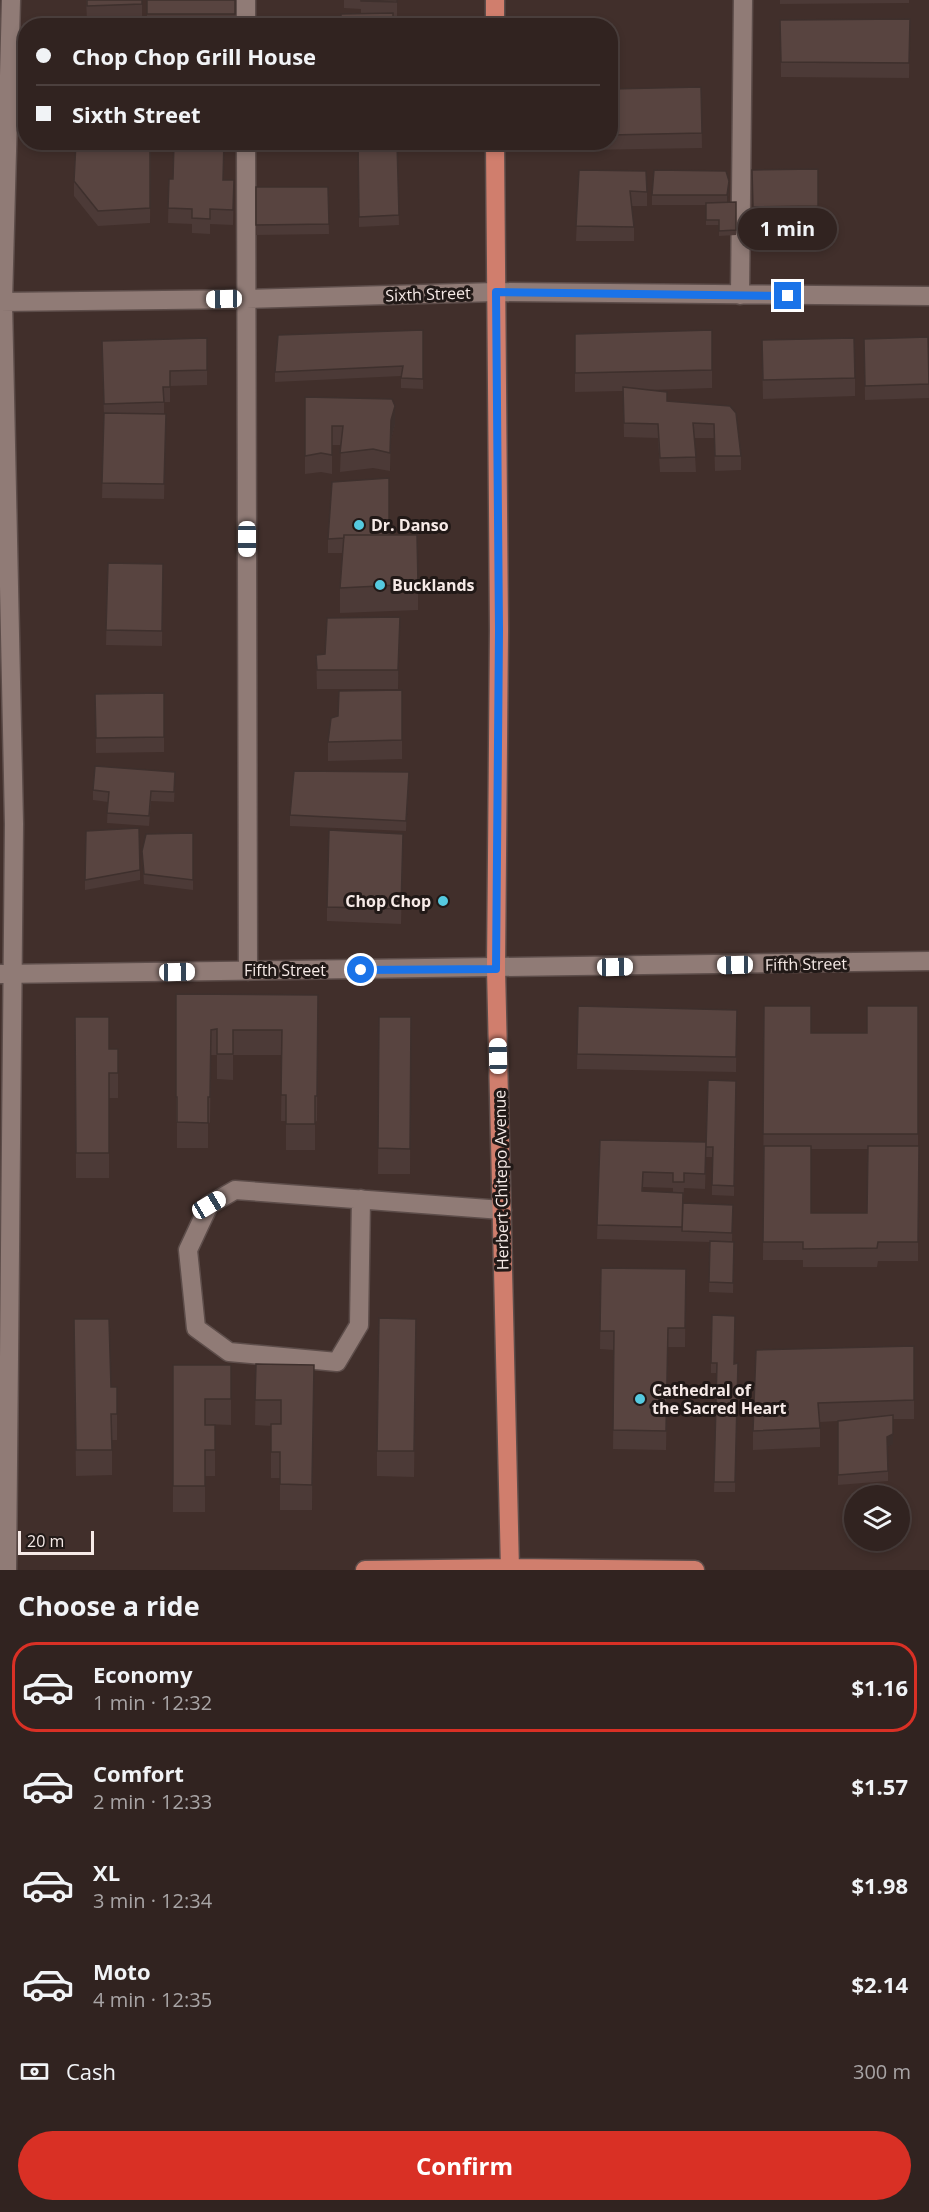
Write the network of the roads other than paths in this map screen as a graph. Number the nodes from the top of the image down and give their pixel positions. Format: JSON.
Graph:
{"nodes":[{"id":1,"x":11,"y":0,"type":"edge"},
{"id":2,"x":246,"y":0,"type":"edge"},
{"id":3,"x":495,"y":0,"type":"edge"},
{"id":4,"x":743,"y":0,"type":"edge"},
{"id":5,"x":246,"y":18,"type":"edge"},
{"id":6,"x":495,"y":18,"type":"edge"},
{"id":7,"x":246,"y":150,"type":"edge"},
{"id":8,"x":495,"y":150,"type":"edge"},
{"id":9,"x":496,"y":292,"type":"junction"},
{"id":10,"x":741,"y":295,"type":"junction"},
{"id":11,"x":929,"y":296,"type":"edge"},
{"id":12,"x":246,"y":299,"type":"junction"},
{"id":13,"x":2,"y":302,"type":"edge"},
{"id":14,"x":929,"y":961,"type":"edge"},
{"id":15,"x":496,"y":969,"type":"junction"},
{"id":16,"x":248,"y":971,"type":"junction"},
{"id":17,"x":5,"y":974,"type":"edge"},
{"id":18,"x":361,"y":1199,"type":"junction"},
{"id":19,"x":502,"y":1210,"type":"junction"},
{"id":20,"x":510,"y":1569,"type":"edge"},
{"id":21,"x":7,"y":1570,"type":"edge"},
{"id":22,"x":365,"y":1570,"type":"edge"},
{"id":23,"x":695,"y":1570,"type":"edge"}],
"edges":[{"from":1,"to":13,"type":"street"},
{"from":2,"to":5,"type":"street"},
{"from":3,"to":6,"type":"main road"},
{"from":4,"to":10,"type":"street"},
{"from":7,"to":12,"type":"street"},
{"from":8,"to":9,"type":"main road","name":"Herbert Chitepo Avenue"},
{"from":9,"to":10,"type":"street","name":"Sixth Street"},
{"from":9,"to":12,"type":"street","name":"Sixth Street"},
{"from":9,"to":15,"type":"main road","name":"Herbert Chitepo Avenue"},
{"from":10,"to":11,"type":"street","name":"Sixth Street"},
{"from":12,"to":13,"type":"street","name":"Sixth Street"},
{"from":12,"to":16,"type":"street"},
{"from":13,"to":17,"type":"street"},
{"from":14,"to":15,"type":"street","name":"Fifth Street"},
{"from":15,"to":16,"type":"street","name":"Fifth Street"},
{"from":15,"to":19,"type":"main road","name":"Herbert Chitepo Avenue"},
{"from":16,"to":17,"type":"street","name":"Fifth Street"},
{"from":17,"to":21,"type":"street"},
{"from":18,"to":18,"type":"street"},
{"from":18,"to":19,"type":"street"},
{"from":19,"to":20,"type":"main road","name":"Herbert Chitepo Avenue"},
{"from":20,"to":22,"type":"main road"},
{"from":20,"to":23,"type":"main road"}]}
